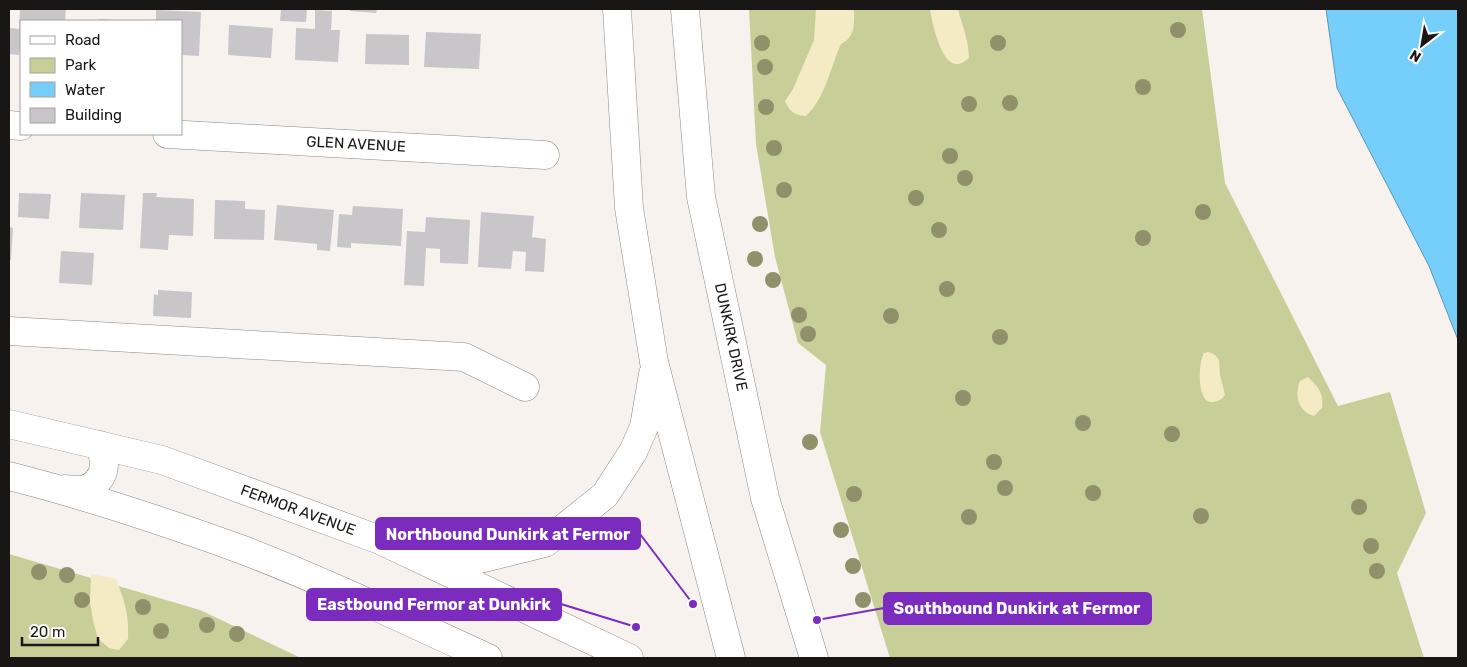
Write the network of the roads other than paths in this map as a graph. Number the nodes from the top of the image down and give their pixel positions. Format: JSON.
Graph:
{"nodes":[{"id":1,"x":617,"y":9,"type":"edge"},
{"id":2,"x":685,"y":9,"type":"edge"},
{"id":3,"x":182,"y":135,"type":"edge"},
{"id":4,"x":545,"y":154,"type":"dead end"},
{"id":5,"x":9,"y":331,"type":"edge"},
{"id":6,"x":654,"y":362,"type":"junction"},
{"id":7,"x":525,"y":387,"type":"dead end"},
{"id":8,"x":9,"y":424,"type":"edge"},
{"id":9,"x":100,"y":446,"type":"junction"},
{"id":10,"x":9,"y":476,"type":"edge"},
{"id":11,"x":61,"y":489,"type":"junction"},
{"id":12,"x":380,"y":540,"type":"junction"},
{"id":13,"x":488,"y":658,"type":"edge"},
{"id":14,"x":629,"y":658,"type":"edge"},
{"id":15,"x":731,"y":658,"type":"edge"},
{"id":16,"x":814,"y":658,"type":"edge"}],
"edges":[{"from":1,"to":6,"type":"main road"},
{"from":2,"to":16,"type":"main road","name":"DUNKIRK DRIVE"},
{"from":3,"to":4,"type":"main road","name":"GLEN AVENUE"},
{"from":5,"to":7,"type":"main road"},
{"from":6,"to":12,"type":"main road"},
{"from":6,"to":15,"type":"main road"},
{"from":8,"to":9,"type":"main road","name":"FERMOR AVENUE"},
{"from":9,"to":11,"type":"main road"},
{"from":9,"to":12,"type":"main road","name":"FERMOR AVENUE"},
{"from":10,"to":11,"type":"main road"},
{"from":11,"to":13,"type":"main road"},
{"from":12,"to":14,"type":"main road","name":"FERMOR AVENUE"}]}
